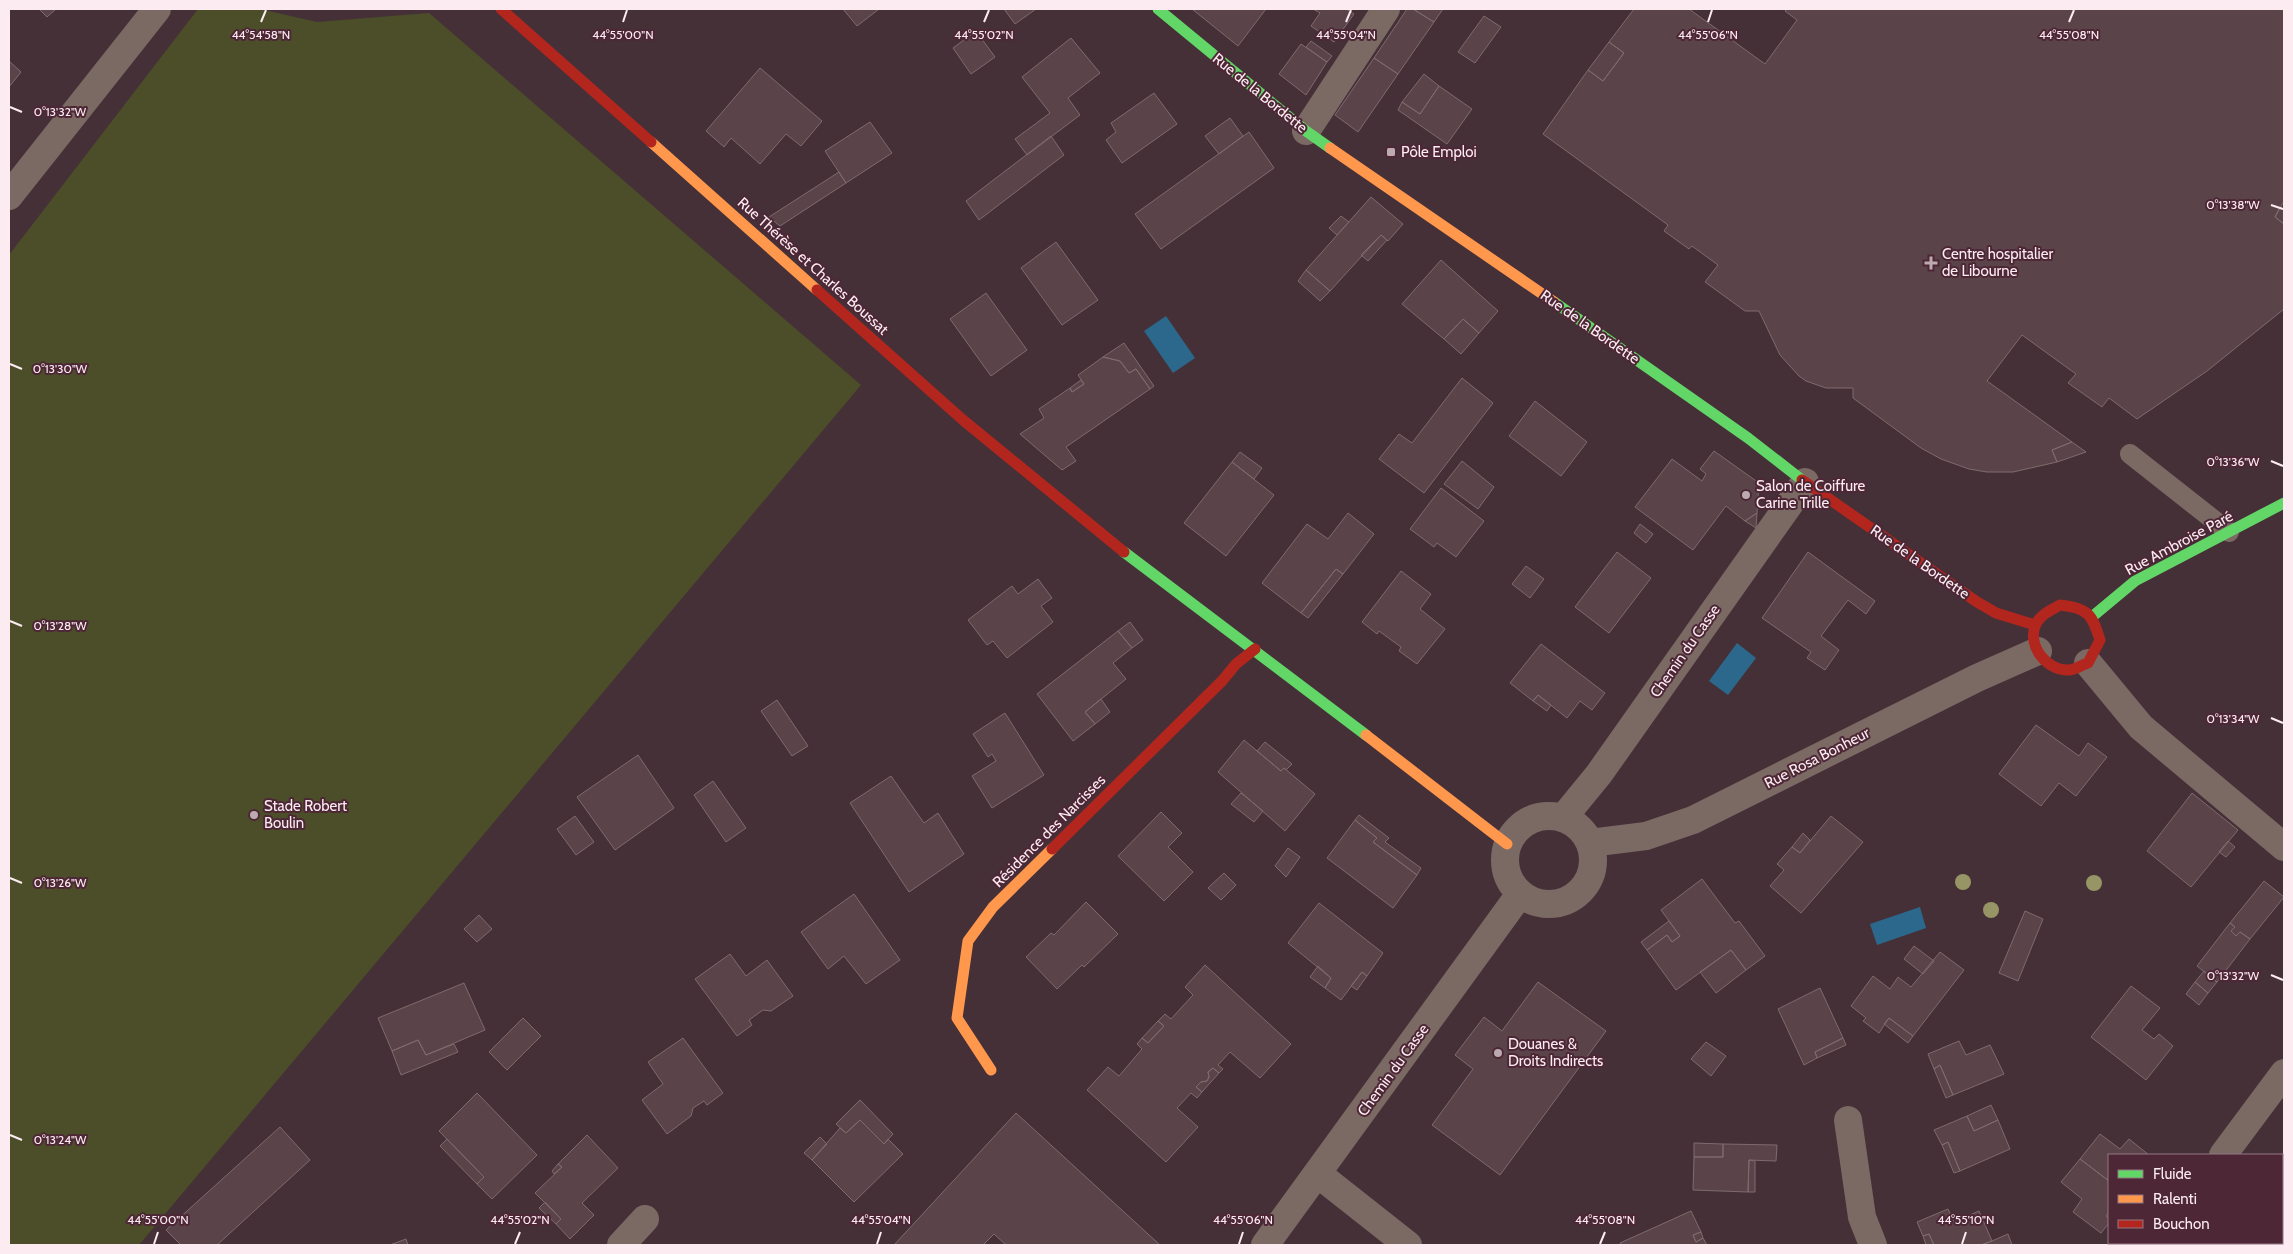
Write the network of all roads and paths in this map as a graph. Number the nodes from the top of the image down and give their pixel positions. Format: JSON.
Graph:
{"nodes":[{"id":1,"x":157,"y":9,"type":"edge"},
{"id":2,"x":501,"y":9,"type":"edge"},
{"id":3,"x":1158,"y":9,"type":"edge"},
{"id":4,"x":1386,"y":9,"type":"edge"},
{"id":5,"x":1306,"y":131,"type":"junction"},
{"id":6,"x":9,"y":196,"type":"edge"},
{"id":7,"x":2130,"y":454,"type":"dead end"},
{"id":8,"x":1805,"y":482,"type":"junction"},
{"id":9,"x":2284,"y":503,"type":"edge"},
{"id":10,"x":2229,"y":532,"type":"junction"},
{"id":11,"x":2093,"y":616,"type":"junction"},
{"id":12,"x":2036,"y":638,"type":"junction"},
{"id":13,"x":1255,"y":649,"type":"junction"},
{"id":14,"x":2088,"y":663,"type":"junction"},
{"id":15,"x":1563,"y":818,"type":"junction"},
{"id":16,"x":1590,"y":843,"type":"junction"},
{"id":17,"x":1507,"y":844,"type":"junction"},
{"id":18,"x":2284,"y":848,"type":"edge"},
{"id":19,"x":1520,"y":894,"type":"junction"},
{"id":20,"x":991,"y":1070,"type":"dead end"},
{"id":21,"x":2284,"y":1073,"type":"edge"},
{"id":22,"x":1848,"y":1120,"type":"dead end"},
{"id":23,"x":2224,"y":1154,"type":"edge"},
{"id":24,"x":1318,"y":1174,"type":"junction"},
{"id":25,"x":645,"y":1219,"type":"dead end"},
{"id":26,"x":621,"y":1245,"type":"edge"},
{"id":27,"x":1265,"y":1245,"type":"edge"},
{"id":28,"x":1408,"y":1245,"type":"edge"},
{"id":29,"x":1873,"y":1245,"type":"edge"}],
"edges":[{"from":1,"to":6,"type":"street"},
{"from":2,"to":13,"type":"street","name":"Rue Thérèse et Charles Boussat"},
{"from":3,"to":5,"type":"street","name":"Rue de la Bordette"},
{"from":4,"to":5,"type":"street"},
{"from":5,"to":8,"type":"street","name":"Rue de la Bordette"},
{"from":7,"to":10,"type":"lane"},
{"from":8,"to":12,"type":"street","name":"Rue de la Bordette"},
{"from":8,"to":15,"type":"street","name":"Chemin du Casse"},
{"from":9,"to":10,"type":"street","name":"Rue Ambroise Paré"},
{"from":10,"to":11,"type":"street","name":"Rue Ambroise Paré"},
{"from":11,"to":12,"type":"street"},
{"from":11,"to":14,"type":"street"},
{"from":12,"to":14,"type":"street","name":"Rue de la Bordette"},
{"from":12,"to":16,"type":"street","name":"Rue Rosa Bonheur"},
{"from":13,"to":17,"type":"street"},
{"from":13,"to":20,"type":"street","name":"Résidence des Narcisses"},
{"from":14,"to":18,"type":"street"},
{"from":15,"to":16,"type":"street"},
{"from":15,"to":17,"type":"street"},
{"from":16,"to":19,"type":"street"},
{"from":17,"to":19,"type":"street"},
{"from":19,"to":24,"type":"street","name":"Chemin du Casse"},
{"from":21,"to":23,"type":"street"},
{"from":22,"to":29,"type":"street"},
{"from":24,"to":27,"type":"street","name":"Chemin du Casse"},
{"from":24,"to":28,"type":"street"},
{"from":25,"to":26,"type":"street"}]}
